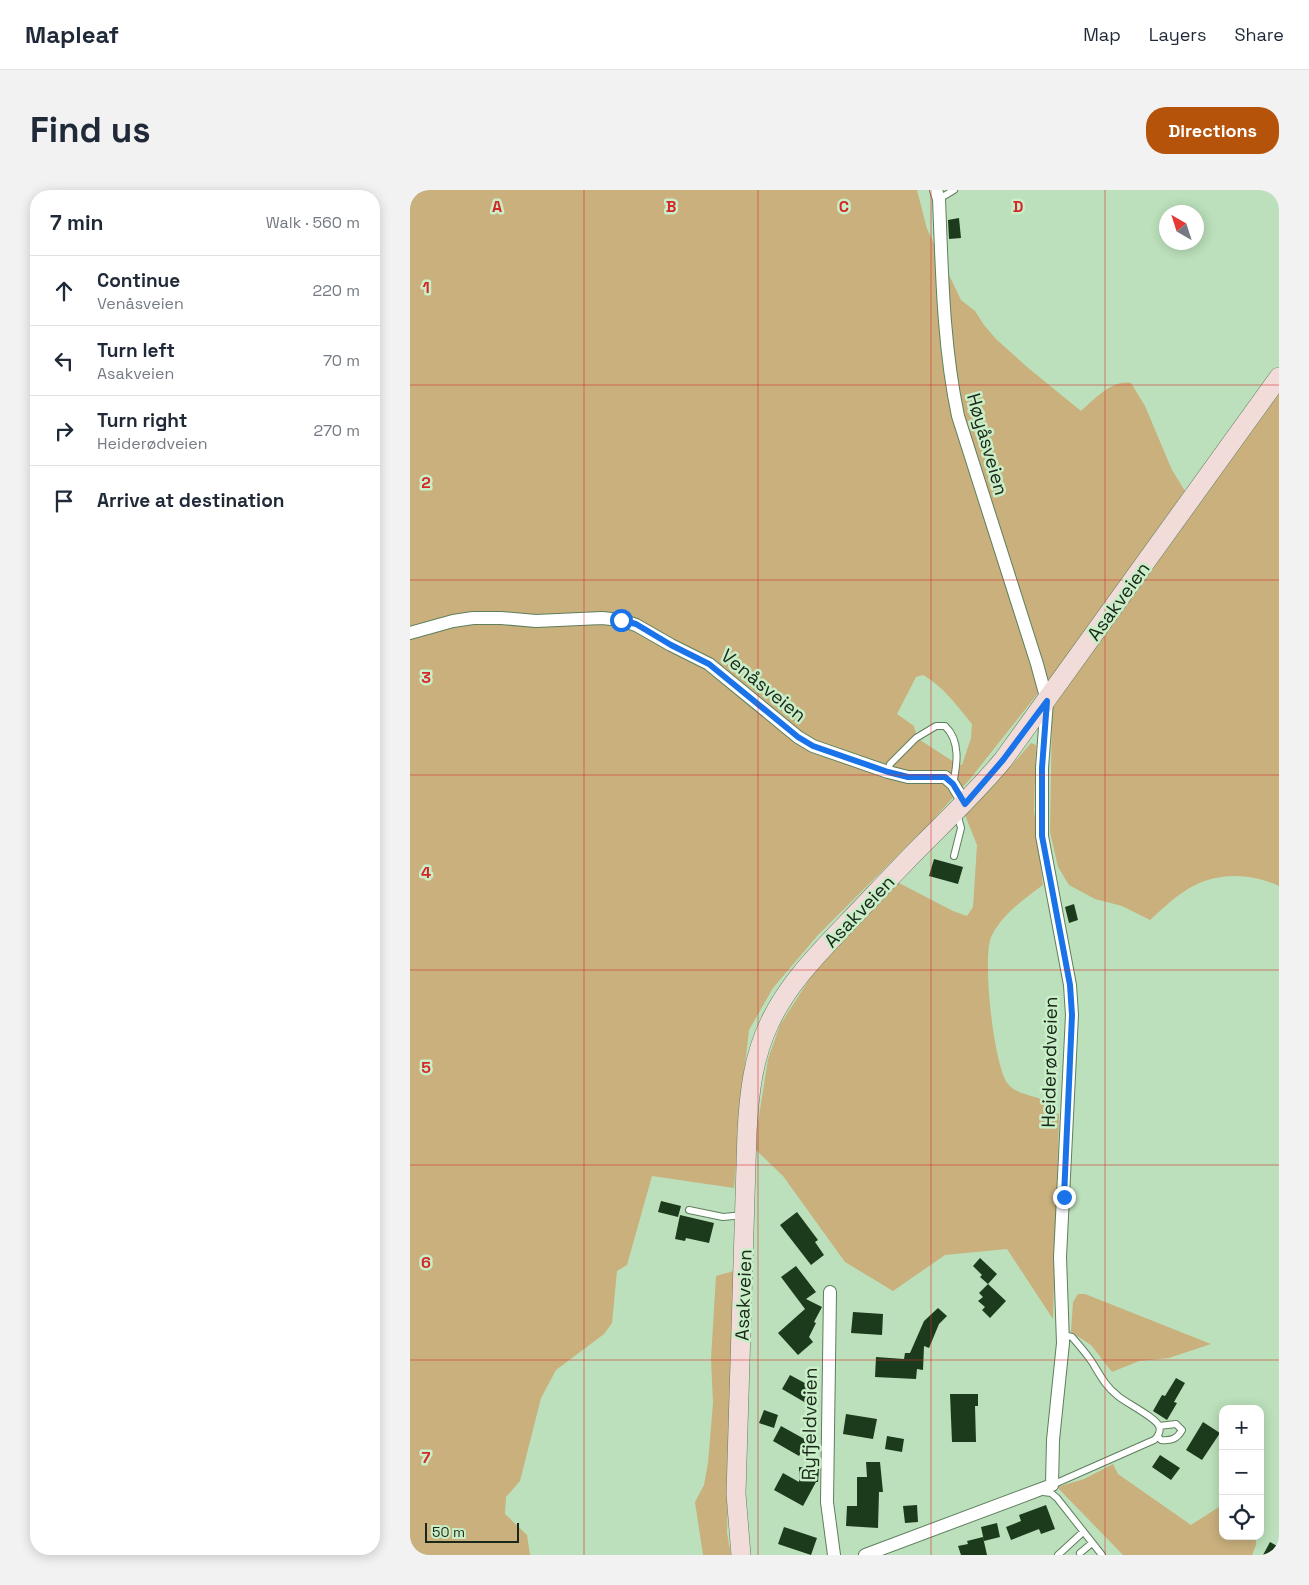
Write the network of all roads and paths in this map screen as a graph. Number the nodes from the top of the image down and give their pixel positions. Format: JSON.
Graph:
{"nodes":[{"id":1,"x":954,"y":190,"type":"edge"},
{"id":2,"x":937,"y":195,"type":"edge"},
{"id":3,"x":1279,"y":377,"type":"edge"},
{"id":4,"x":410,"y":634,"type":"edge"},
{"id":5,"x":1047,"y":701,"type":"junction"},
{"id":6,"x":888,"y":772,"type":"junction"},
{"id":7,"x":953,"y":784,"type":"junction"},
{"id":8,"x":961,"y":808,"type":"junction"},
{"id":9,"x":954,"y":856,"type":"dead end"},
{"id":10,"x":689,"y":1210,"type":"dead end"},
{"id":11,"x":745,"y":1214,"type":"junction"},
{"id":12,"x":830,"y":1292,"type":"dead end"},
{"id":13,"x":1064,"y":1335,"type":"junction"},
{"id":14,"x":1159,"y":1426,"type":"junction"},
{"id":15,"x":1158,"y":1437,"type":"junction"},
{"id":16,"x":1052,"y":1485,"type":"junction"},
{"id":17,"x":1039,"y":1491,"type":"junction"},
{"id":18,"x":1083,"y":1532,"type":"junction"},
{"id":19,"x":1092,"y":1543,"type":"junction"},
{"id":20,"x":1080,"y":1553,"type":"dead end"},
{"id":21,"x":741,"y":1555,"type":"edge"},
{"id":22,"x":834,"y":1555,"type":"edge"},
{"id":23,"x":865,"y":1555,"type":"edge"},
{"id":24,"x":1058,"y":1555,"type":"edge"},
{"id":25,"x":1102,"y":1555,"type":"edge"}],
"edges":[{"from":1,"to":2,"type":"lane"},
{"from":2,"to":5,"type":"street","name":"Høyåsveien"},
{"from":3,"to":5,"type":"main road","name":"Asakveien"},
{"from":4,"to":6,"type":"street","name":"Venåsveien"},
{"from":5,"to":8,"type":"main road","name":"Asakveien"},
{"from":5,"to":13,"type":"street","name":"Heiderødveien"},
{"from":6,"to":7,"type":"street","name":"Venåsveien"},
{"from":6,"to":7,"type":"lane"},
{"from":7,"to":8,"type":"street"},
{"from":8,"to":9,"type":"lane"},
{"from":8,"to":11,"type":"main road","name":"Asakveien"},
{"from":10,"to":11,"type":"lane"},
{"from":11,"to":21,"type":"main road","name":"Asakveien"},
{"from":12,"to":22,"type":"street","name":"Ryfjeldveien"},
{"from":13,"to":14,"type":"lane"},
{"from":13,"to":16,"type":"street"},
{"from":14,"to":15,"type":"lane"},
{"from":14,"to":15,"type":"lane"},
{"from":15,"to":16,"type":"lane"},
{"from":16,"to":17,"type":"street"},
{"from":17,"to":18,"type":"lane"},
{"from":17,"to":23,"type":"street"},
{"from":18,"to":19,"type":"lane"},
{"from":18,"to":24,"type":"lane"},
{"from":19,"to":20,"type":"lane"},
{"from":19,"to":25,"type":"lane"}]}
